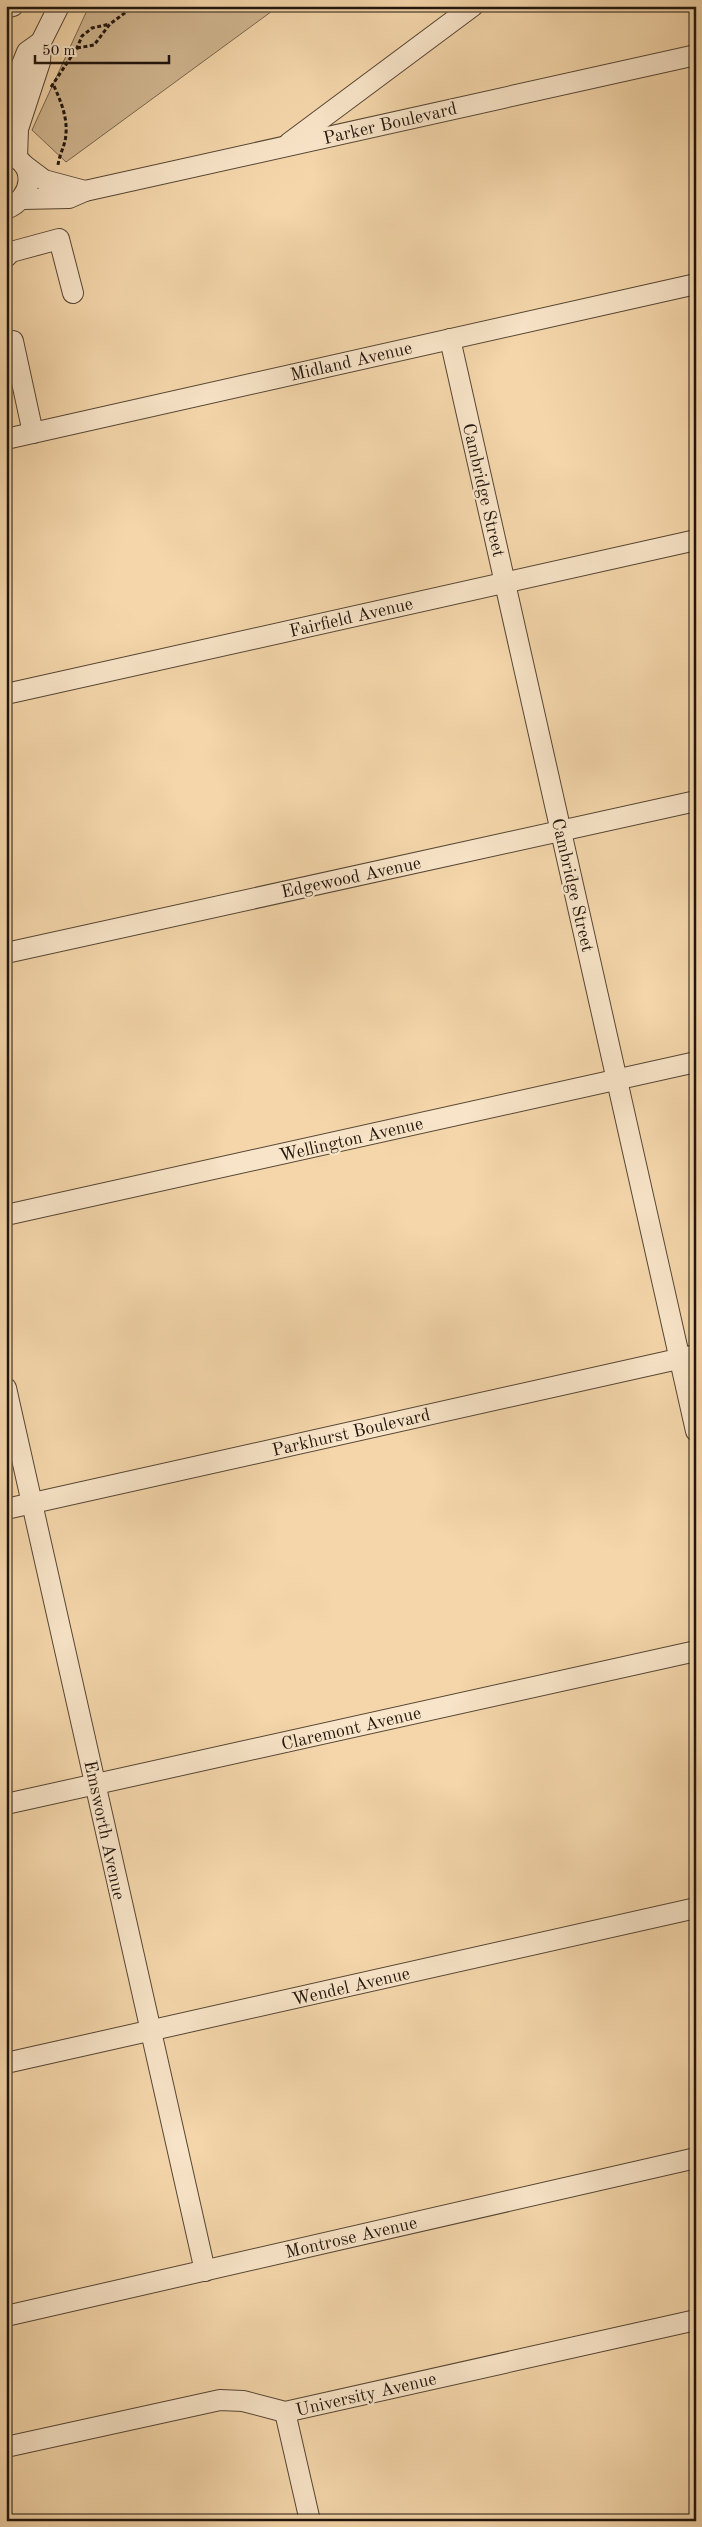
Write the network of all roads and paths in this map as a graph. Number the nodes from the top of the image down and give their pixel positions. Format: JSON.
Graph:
{"nodes":[{"id":1,"x":13,"y":6,"type":"edge"},
{"id":2,"x":59,"y":6,"type":"edge"},
{"id":3,"x":134,"y":6,"type":"edge"},
{"id":4,"x":473,"y":6,"type":"edge"},
{"id":5,"x":6,"y":8,"type":"edge"},
{"id":6,"x":110,"y":24,"type":"junction"},
{"id":7,"x":41,"y":42,"type":"junction"},
{"id":8,"x":77,"y":48,"type":"junction"},
{"id":9,"x":696,"y":55,"type":"edge"},
{"id":10,"x":54,"y":86,"type":"junction"},
{"id":11,"x":43,"y":87,"type":"dead end"},
{"id":12,"x":6,"y":116,"type":"edge"},
{"id":13,"x":283,"y":147,"type":"junction"},
{"id":14,"x":16,"y":159,"type":"edge"},
{"id":15,"x":57,"y":170,"type":"dead end"},
{"id":16,"x":85,"y":190,"type":"junction"},
{"id":17,"x":14,"y":204,"type":"edge"},
{"id":18,"x":6,"y":257,"type":"edge"},
{"id":19,"x":696,"y":284,"type":"edge"},
{"id":20,"x":73,"y":293,"type":"dead end"},
{"id":21,"x":450,"y":339,"type":"junction"},
{"id":22,"x":14,"y":341,"type":"dead end"},
{"id":23,"x":15,"y":389,"type":"edge"},
{"id":24,"x":33,"y":433,"type":"junction"},
{"id":25,"x":6,"y":439,"type":"edge"},
{"id":26,"x":696,"y":540,"type":"edge"},
{"id":27,"x":505,"y":582,"type":"junction"},
{"id":28,"x":6,"y":694,"type":"edge"},
{"id":29,"x":696,"y":801,"type":"edge"},
{"id":30,"x":561,"y":831,"type":"junction"},
{"id":31,"x":6,"y":953,"type":"edge"},
{"id":32,"x":696,"y":1062,"type":"edge"},
{"id":33,"x":617,"y":1079,"type":"junction"},
{"id":34,"x":6,"y":1215,"type":"edge"},
{"id":35,"x":688,"y":1357,"type":"edge"},
{"id":36,"x":6,"y":1388,"type":"edge"},
{"id":37,"x":696,"y":1431,"type":"edge"},
{"id":38,"x":32,"y":1504,"type":"junction"},
{"id":39,"x":6,"y":1510,"type":"edge"},
{"id":40,"x":696,"y":1651,"type":"edge"},
{"id":41,"x":96,"y":1785,"type":"junction"},
{"id":42,"x":6,"y":1804,"type":"edge"},
{"id":43,"x":696,"y":1908,"type":"edge"},
{"id":44,"x":150,"y":2031,"type":"junction"},
{"id":45,"x":6,"y":2063,"type":"edge"},
{"id":46,"x":696,"y":2158,"type":"edge"},
{"id":47,"x":205,"y":2271,"type":"junction"},
{"id":48,"x":6,"y":2316,"type":"edge"},
{"id":49,"x":696,"y":2320,"type":"edge"},
{"id":50,"x":285,"y":2412,"type":"junction"},
{"id":51,"x":6,"y":2447,"type":"edge"},
{"id":52,"x":310,"y":2521,"type":"edge"}],
"edges":[{"from":1,"to":5,"type":"street"},
{"from":2,"to":7,"type":"street"},
{"from":3,"to":6,"type":"path"},
{"from":4,"to":13,"type":"street"},
{"from":6,"to":8,"type":"path"},
{"from":6,"to":8,"type":"path"},
{"from":7,"to":12,"type":"street"},
{"from":7,"to":14,"type":"street"},
{"from":8,"to":10,"type":"path"},
{"from":9,"to":13,"type":"street","name":"Parker Boulevard"},
{"from":10,"to":11,"type":"path"},
{"from":10,"to":15,"type":"path"},
{"from":13,"to":16,"type":"street","name":"Parker Boulevard"},
{"from":14,"to":16,"type":"street","name":"Parker Boulevard"},
{"from":14,"to":17,"type":"street"},
{"from":16,"to":17,"type":"street","name":"Parker Boulevard"},
{"from":18,"to":20,"type":"street"},
{"from":19,"to":21,"type":"street","name":"Midland Avenue"},
{"from":21,"to":24,"type":"street","name":"Midland Avenue"},
{"from":21,"to":27,"type":"street","name":"Cambridge Street"},
{"from":22,"to":23,"type":"street"},
{"from":23,"to":24,"type":"street"},
{"from":24,"to":25,"type":"street","name":"Midland Avenue"},
{"from":26,"to":27,"type":"street","name":"Fairfield Avenue"},
{"from":27,"to":28,"type":"street","name":"Fairfield Avenue"},
{"from":27,"to":30,"type":"street","name":"Cambridge Street"},
{"from":29,"to":30,"type":"street","name":"Edgewood Avenue"},
{"from":30,"to":31,"type":"street","name":"Edgewood Avenue"},
{"from":30,"to":33,"type":"street","name":"Cambridge Street"},
{"from":32,"to":33,"type":"street","name":"Wellington Avenue"},
{"from":33,"to":34,"type":"street","name":"Wellington Avenue"},
{"from":33,"to":35,"type":"street","name":"Cambridge Street"},
{"from":35,"to":37,"type":"street","name":"Cambridge Street"},
{"from":35,"to":38,"type":"street","name":"Parkhurst Boulevard"},
{"from":36,"to":38,"type":"street","name":"Emsworth Avenue"},
{"from":38,"to":39,"type":"street","name":"Parkhurst Boulevard"},
{"from":38,"to":41,"type":"street","name":"Emsworth Avenue"},
{"from":40,"to":41,"type":"street","name":"Claremont Avenue"},
{"from":41,"to":42,"type":"street","name":"Claremont Avenue"},
{"from":41,"to":44,"type":"street","name":"Emsworth Avenue"},
{"from":43,"to":44,"type":"street","name":"Wendel Avenue"},
{"from":44,"to":45,"type":"street","name":"Wendel Avenue"},
{"from":44,"to":47,"type":"street","name":"Emsworth Avenue"},
{"from":46,"to":47,"type":"street","name":"Montrose Avenue"},
{"from":47,"to":48,"type":"street","name":"Montrose Avenue"},
{"from":49,"to":50,"type":"street","name":"University Avenue"},
{"from":50,"to":51,"type":"street","name":"University Avenue"},
{"from":50,"to":52,"type":"street"}]}
